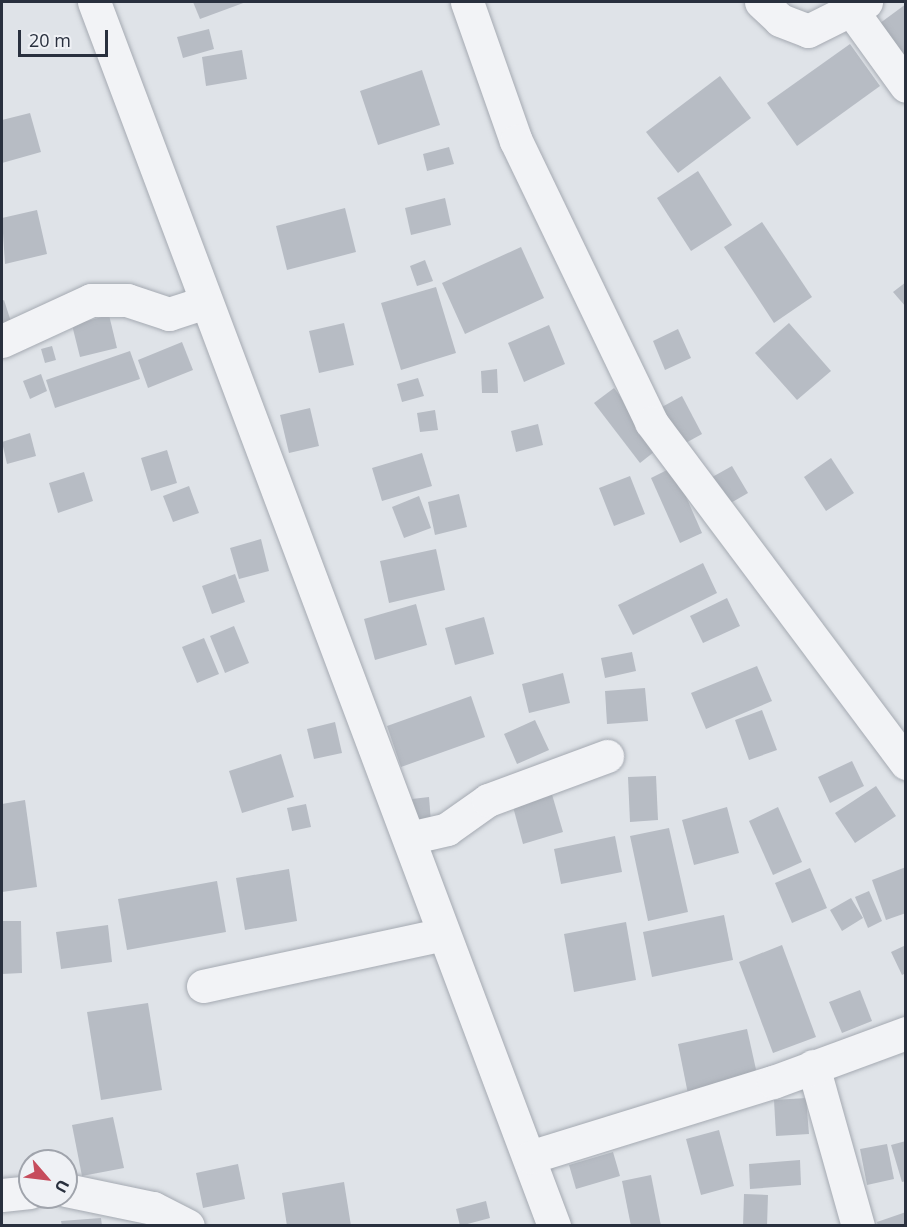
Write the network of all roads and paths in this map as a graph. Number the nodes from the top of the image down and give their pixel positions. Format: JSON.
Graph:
{"nodes":[{"id":1,"x":94,"y":2,"type":"edge"},
{"id":2,"x":467,"y":2,"type":"edge"},
{"id":3,"x":761,"y":2,"type":"edge"},
{"id":4,"x":859,"y":6,"type":"edge"},
{"id":5,"x":906,"y":86,"type":"edge"},
{"id":6,"x":203,"y":303,"type":"junction"},
{"id":7,"x":2,"y":341,"type":"edge"},
{"id":8,"x":607,"y":756,"type":"dead end"},
{"id":9,"x":906,"y":763,"type":"edge"},
{"id":10,"x":409,"y":838,"type":"junction"},
{"id":11,"x":443,"y":934,"type":"junction"},
{"id":12,"x":203,"y":986,"type":"dead end"},
{"id":13,"x":906,"y":1033,"type":"edge"},
{"id":14,"x":813,"y":1066,"type":"junction"},
{"id":15,"x":530,"y":1157,"type":"junction"},
{"id":16,"x":78,"y":1192,"type":"edge"},
{"id":17,"x":18,"y":1193,"type":"edge"},
{"id":18,"x":2,"y":1195,"type":"edge"},
{"id":19,"x":188,"y":1226,"type":"edge"},
{"id":20,"x":554,"y":1226,"type":"edge"},
{"id":21,"x":858,"y":1226,"type":"edge"}],
"edges":[{"from":1,"to":6,"type":"street"},
{"from":2,"to":9,"type":"street"},
{"from":3,"to":4,"type":"street"},
{"from":4,"to":5,"type":"street"},
{"from":6,"to":7,"type":"street"},
{"from":6,"to":10,"type":"street"},
{"from":8,"to":10,"type":"street"},
{"from":10,"to":11,"type":"street"},
{"from":11,"to":12,"type":"street"},
{"from":11,"to":15,"type":"street"},
{"from":13,"to":14,"type":"street"},
{"from":14,"to":15,"type":"street"},
{"from":14,"to":21,"type":"street"},
{"from":15,"to":20,"type":"street"},
{"from":16,"to":19,"type":"street"},
{"from":17,"to":18,"type":"street"}]}
